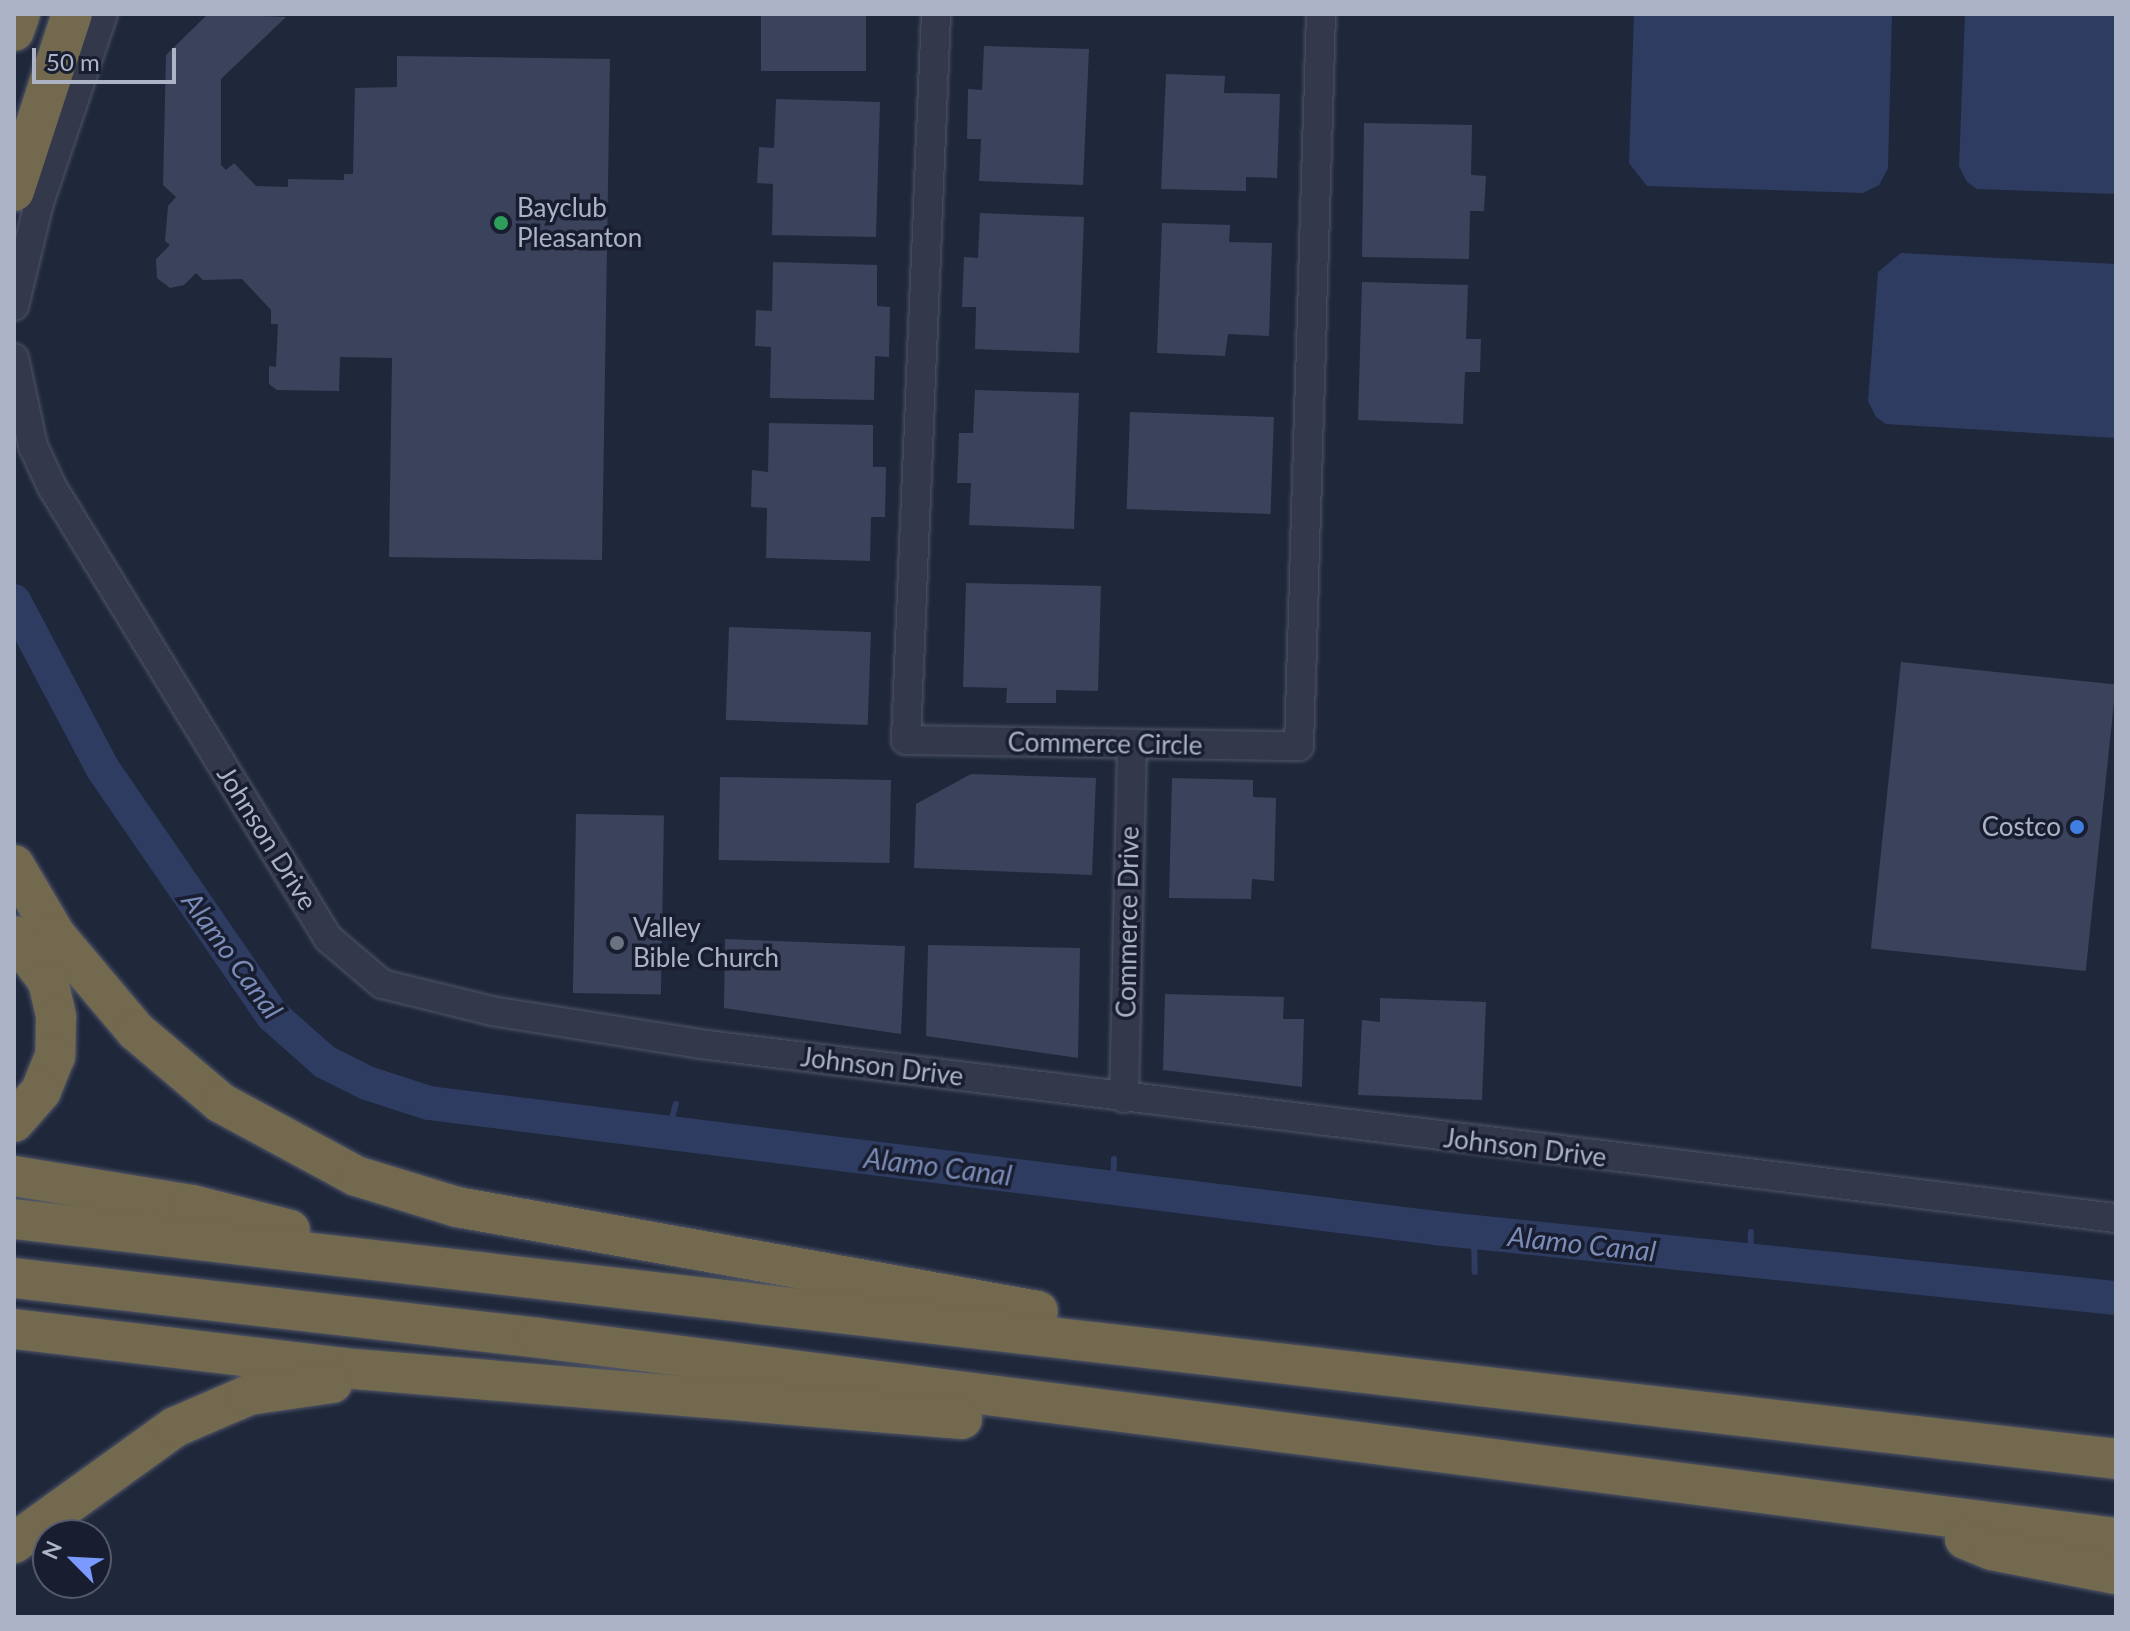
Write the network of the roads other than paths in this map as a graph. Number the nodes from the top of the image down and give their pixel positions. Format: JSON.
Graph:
{"nodes":[{"id":1,"x":20,"y":14,"type":"edge"},
{"id":2,"x":57,"y":14,"type":"edge"},
{"id":3,"x":72,"y":14,"type":"edge"},
{"id":4,"x":103,"y":14,"type":"edge"},
{"id":5,"x":936,"y":14,"type":"edge"},
{"id":6,"x":1321,"y":14,"type":"edge"},
{"id":7,"x":14,"y":31,"type":"edge"},
{"id":8,"x":14,"y":148,"type":"edge"},
{"id":9,"x":14,"y":191,"type":"edge"},
{"id":10,"x":14,"y":306,"type":"edge"},
{"id":11,"x":14,"y":358,"type":"edge"},
{"id":12,"x":1132,"y":746,"type":"junction"},
{"id":13,"x":14,"y":865,"type":"edge"},
{"id":14,"x":14,"y":936,"type":"edge"},
{"id":15,"x":1124,"y":1098,"type":"junction"},
{"id":16,"x":14,"y":1122,"type":"edge"},
{"id":17,"x":14,"y":1176,"type":"edge"},
{"id":18,"x":2116,"y":1218,"type":"edge"},
{"id":19,"x":14,"y":1219,"type":"edge"},
{"id":20,"x":346,"y":1256,"type":"junction"},
{"id":21,"x":14,"y":1278,"type":"edge"},
{"id":22,"x":14,"y":1329,"type":"edge"},
{"id":23,"x":1175,"y":1351,"type":"junction"},
{"id":24,"x":539,"y":1385,"type":"junction"},
{"id":25,"x":1041,"y":1403,"type":"junction"},
{"id":26,"x":2116,"y":1459,"type":"edge"},
{"id":27,"x":1910,"y":1515,"type":"junction"},
{"id":28,"x":2116,"y":1538,"type":"edge"},
{"id":29,"x":14,"y":1543,"type":"edge"},
{"id":30,"x":2116,"y":1574,"type":"edge"}],
"edges":[{"from":1,"to":7,"type":"highway"},
{"from":2,"to":8,"type":"highway"},
{"from":3,"to":9,"type":"highway"},
{"from":4,"to":10,"type":"street"},
{"from":5,"to":12,"type":"street","name":"Commerce Circle"},
{"from":6,"to":12,"type":"street","name":"Commerce Circle"},
{"from":11,"to":15,"type":"street","name":"Johnson Drive"},
{"from":12,"to":15,"type":"street","name":"Commerce Drive"},
{"from":13,"to":23,"type":"highway"},
{"from":14,"to":16,"type":"highway"},
{"from":15,"to":18,"type":"street","name":"Johnson Drive"},
{"from":17,"to":20,"type":"highway"},
{"from":19,"to":20,"type":"highway"},
{"from":20,"to":23,"type":"highway"},
{"from":21,"to":25,"type":"highway"},
{"from":22,"to":24,"type":"highway"},
{"from":23,"to":26,"type":"highway"},
{"from":24,"to":25,"type":"highway"},
{"from":24,"to":29,"type":"highway"},
{"from":25,"to":27,"type":"highway"},
{"from":27,"to":28,"type":"highway"},
{"from":27,"to":30,"type":"highway"}]}
